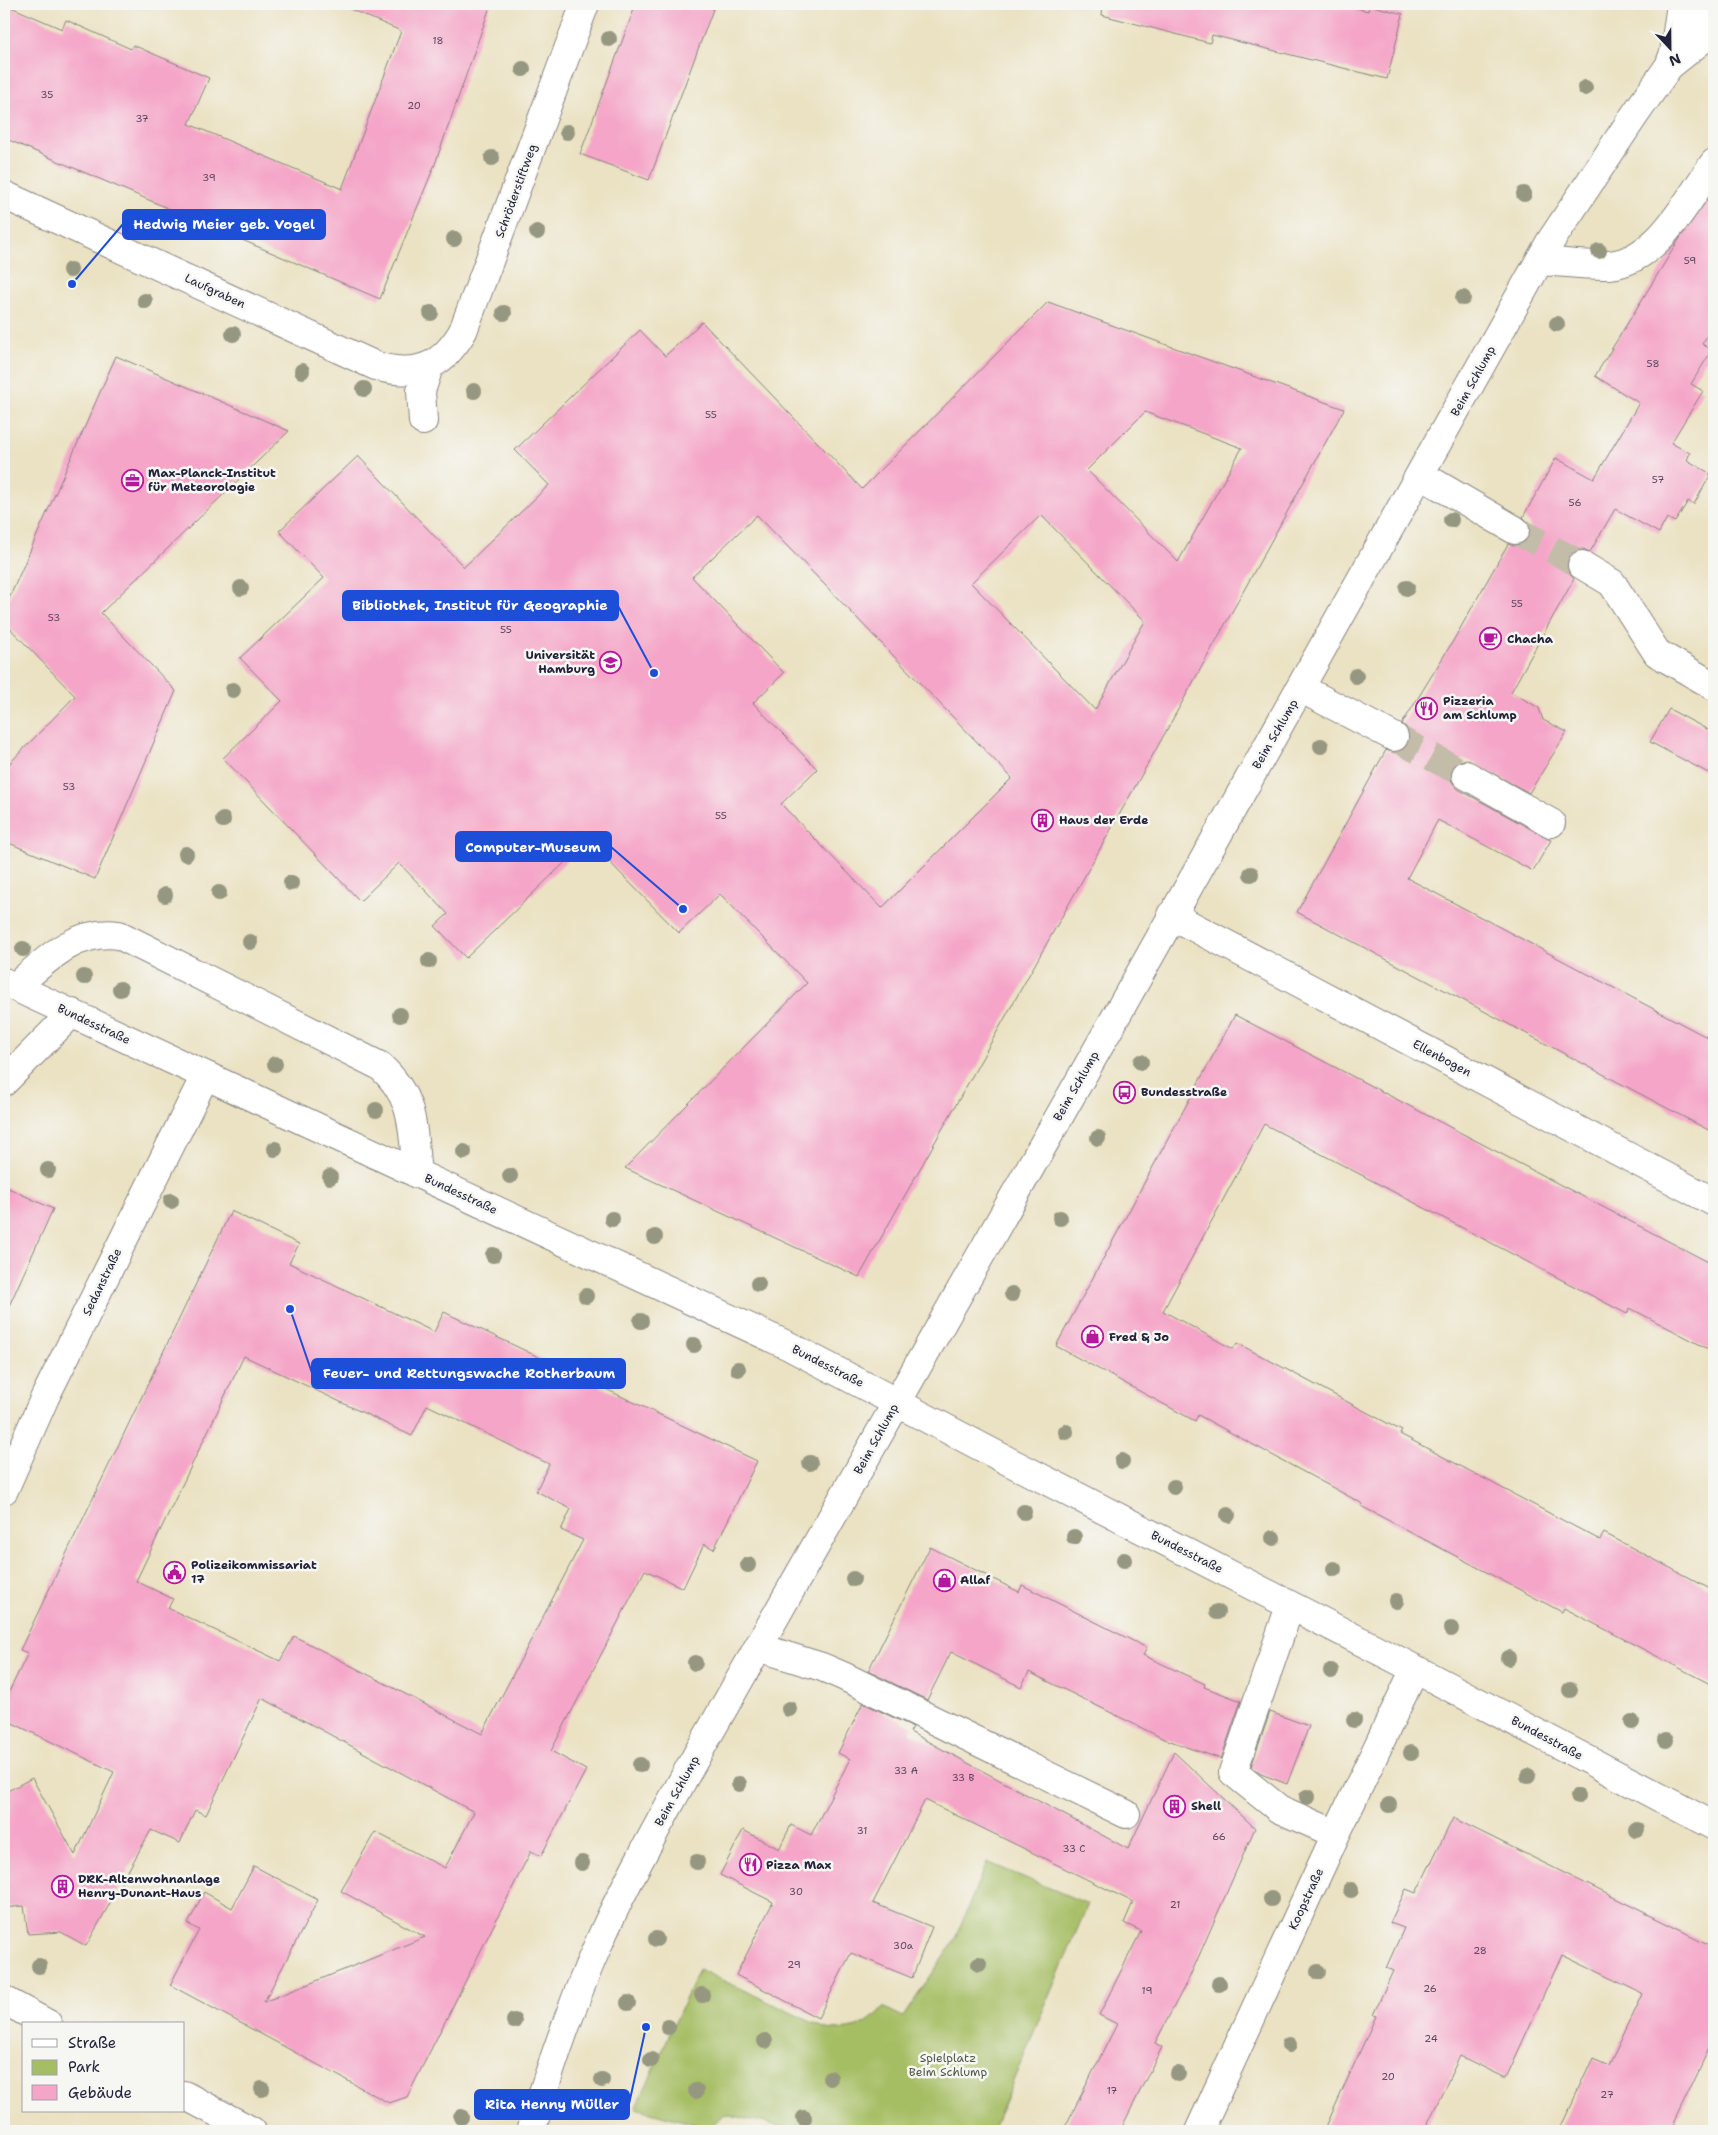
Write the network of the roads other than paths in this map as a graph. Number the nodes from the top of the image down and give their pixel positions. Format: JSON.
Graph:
{"nodes":[{"id":1,"x":585,"y":4,"type":"edge"},
{"id":2,"x":1681,"y":4,"type":"edge"},
{"id":3,"x":1714,"y":8,"type":"edge"},
{"id":4,"x":1714,"y":30,"type":"edge"},
{"id":5,"x":1677,"y":36,"type":"junction"},
{"id":6,"x":1669,"y":66,"type":"junction"},
{"id":7,"x":1714,"y":163,"type":"edge"},
{"id":8,"x":4,"y":195,"type":"edge"},
{"id":9,"x":1540,"y":261,"type":"junction"},
{"id":10,"x":429,"y":367,"type":"junction"},
{"id":11,"x":423,"y":421,"type":"dead end"},
{"id":12,"x":1420,"y":474,"type":"junction"},
{"id":13,"x":1515,"y":530,"type":"tunnel mouth"},
{"id":14,"x":1582,"y":565,"type":"tunnel mouth"},
{"id":15,"x":1714,"y":686,"type":"edge"},
{"id":16,"x":1302,"y":689,"type":"junction"},
{"id":17,"x":1394,"y":737,"type":"tunnel mouth"},
{"id":18,"x":1466,"y":776,"type":"tunnel mouth"},
{"id":19,"x":1550,"y":822,"type":"dead end"},
{"id":20,"x":1171,"y":915,"type":"junction"},
{"id":21,"x":9,"y":985,"type":"edge"},
{"id":22,"x":72,"y":1014,"type":"junction"},
{"id":23,"x":205,"y":1076,"type":"junction"},
{"id":24,"x":4,"y":1082,"type":"edge"},
{"id":25,"x":417,"y":1174,"type":"junction"},
{"id":26,"x":1714,"y":1202,"type":"edge"},
{"id":27,"x":898,"y":1402,"type":"junction"},
{"id":28,"x":4,"y":1490,"type":"edge"},
{"id":29,"x":1290,"y":1606,"type":"junction"},
{"id":30,"x":758,"y":1648,"type":"junction"},
{"id":31,"x":1416,"y":1668,"type":"junction"},
{"id":32,"x":1126,"y":1814,"type":"dead end"},
{"id":33,"x":1714,"y":1826,"type":"edge"},
{"id":34,"x":1336,"y":1834,"type":"junction"},
{"id":35,"x":4,"y":2000,"type":"edge"},
{"id":36,"x":44,"y":2022,"type":"edge"},
{"id":37,"x":185,"y":2096,"type":"edge"},
{"id":38,"x":252,"y":2131,"type":"edge"},
{"id":39,"x":531,"y":2131,"type":"edge"},
{"id":40,"x":1199,"y":2131,"type":"edge"}],
"edges":[{"from":1,"to":10,"type":"street","name":"Schröderstiftweg"},
{"from":2,"to":5,"type":"street","name":"Beim Schlump"},
{"from":3,"to":5,"type":"street"},
{"from":4,"to":6,"type":"street","name":"Beim Schlump"},
{"from":5,"to":6,"type":"street","name":"Beim Schlump"},
{"from":6,"to":9,"type":"street","name":"Beim Schlump"},
{"from":7,"to":9,"type":"street"},
{"from":8,"to":10,"type":"street","name":"Laufgraben"},
{"from":9,"to":12,"type":"street","name":"Beim Schlump"},
{"from":10,"to":11,"type":"street"},
{"from":12,"to":13,"type":"street"},
{"from":12,"to":16,"type":"street","name":"Beim Schlump"},
{"from":14,"to":15,"type":"street"},
{"from":16,"to":17,"type":"street"},
{"from":16,"to":20,"type":"street","name":"Beim Schlump"},
{"from":18,"to":19,"type":"street"},
{"from":20,"to":26,"type":"street","name":"Ellenbogen"},
{"from":20,"to":27,"type":"street","name":"Beim Schlump"},
{"from":21,"to":22,"type":"street","name":"Bundesstraße"},
{"from":21,"to":25,"type":"street"},
{"from":22,"to":23,"type":"street","name":"Bundesstraße"},
{"from":22,"to":24,"type":"street"},
{"from":23,"to":25,"type":"street","name":"Bundesstraße"},
{"from":23,"to":28,"type":"street","name":"Sedanstraße"},
{"from":25,"to":27,"type":"street","name":"Bundesstraße"},
{"from":27,"to":29,"type":"street","name":"Bundesstraße"},
{"from":27,"to":30,"type":"street","name":"Beim Schlump"},
{"from":29,"to":31,"type":"street","name":"Bundesstraße"},
{"from":29,"to":34,"type":"street"},
{"from":30,"to":32,"type":"street"},
{"from":30,"to":39,"type":"street","name":"Beim Schlump"},
{"from":31,"to":33,"type":"street","name":"Bundesstraße"},
{"from":31,"to":34,"type":"street","name":"Koopstraße"},
{"from":34,"to":40,"type":"street","name":"Koopstraße"},
{"from":35,"to":36,"type":"street"},
{"from":37,"to":38,"type":"street"}]}
